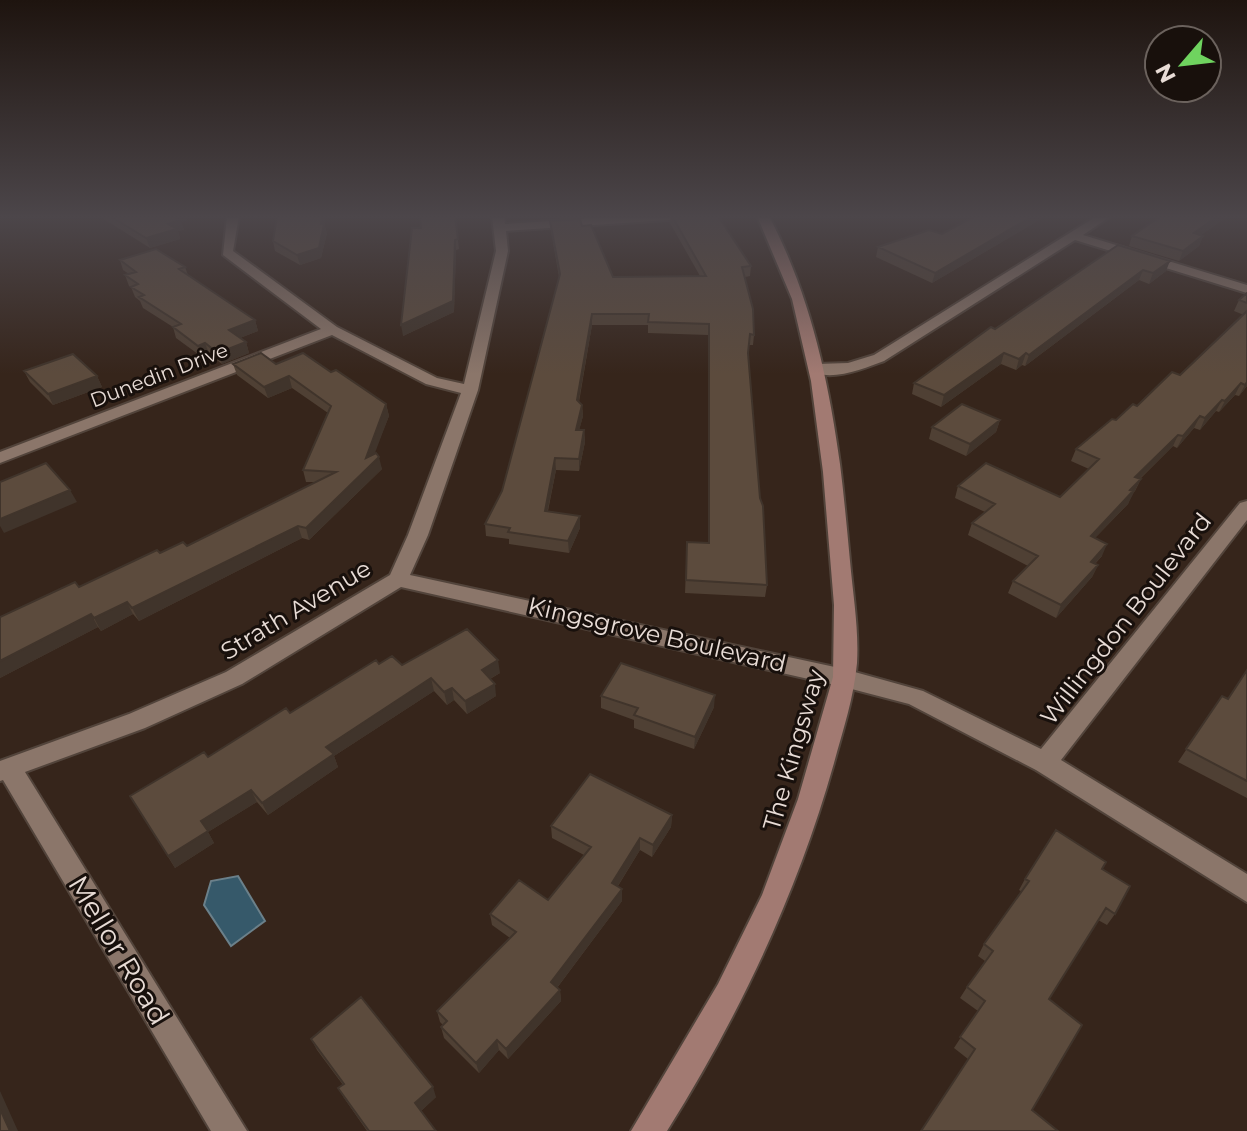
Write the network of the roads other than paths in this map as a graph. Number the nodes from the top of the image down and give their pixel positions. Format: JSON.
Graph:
{"nodes":[{"id":1,"x":246,"y":269,"type":"edge"},
{"id":2,"x":498,"y":269,"type":"edge"},
{"id":3,"x":789,"y":269,"type":"edge"},
{"id":4,"x":1021,"y":269,"type":"edge"},
{"id":5,"x":1181,"y":269,"type":"edge"},
{"id":6,"x":1247,"y":289,"type":"edge"},
{"id":7,"x":332,"y":330,"type":"junction"},
{"id":8,"x":817,"y":369,"type":"junction"},
{"id":9,"x":470,"y":390,"type":"junction"},
{"id":10,"x":0,"y":458,"type":"edge"},
{"id":11,"x":1247,"y":507,"type":"edge"},
{"id":12,"x":398,"y":579,"type":"junction"},
{"id":13,"x":844,"y":678,"type":"junction"},
{"id":14,"x":1045,"y":763,"type":"junction"},
{"id":15,"x":4,"y":769,"type":"edge"},
{"id":16,"x":1247,"y":889,"type":"edge"},
{"id":17,"x":230,"y":1131,"type":"edge"},
{"id":18,"x":648,"y":1131,"type":"edge"}],
"edges":[{"from":1,"to":7,"type":"street"},
{"from":2,"to":9,"type":"street","name":"Strath Avenue"},
{"from":3,"to":8,"type":"street","name":"The Kingsway"},
{"from":4,"to":8,"type":"street"},
{"from":5,"to":6,"type":"street"},
{"from":7,"to":9,"type":"street"},
{"from":7,"to":10,"type":"street","name":"Dunedin Drive"},
{"from":8,"to":13,"type":"street","name":"The Kingsway"},
{"from":9,"to":12,"type":"street","name":"Strath Avenue"},
{"from":11,"to":14,"type":"street","name":"Willingdon Boulevard"},
{"from":12,"to":13,"type":"street","name":"Kingsgrove Boulevard"},
{"from":12,"to":15,"type":"street","name":"Strath Avenue"},
{"from":13,"to":14,"type":"street","name":"Kingsgrove Boulevard"},
{"from":13,"to":18,"type":"street","name":"The Kingsway"},
{"from":14,"to":16,"type":"street","name":"Kingsgrove Boulevard"},
{"from":15,"to":17,"type":"street","name":"Mellor Road"}]}
